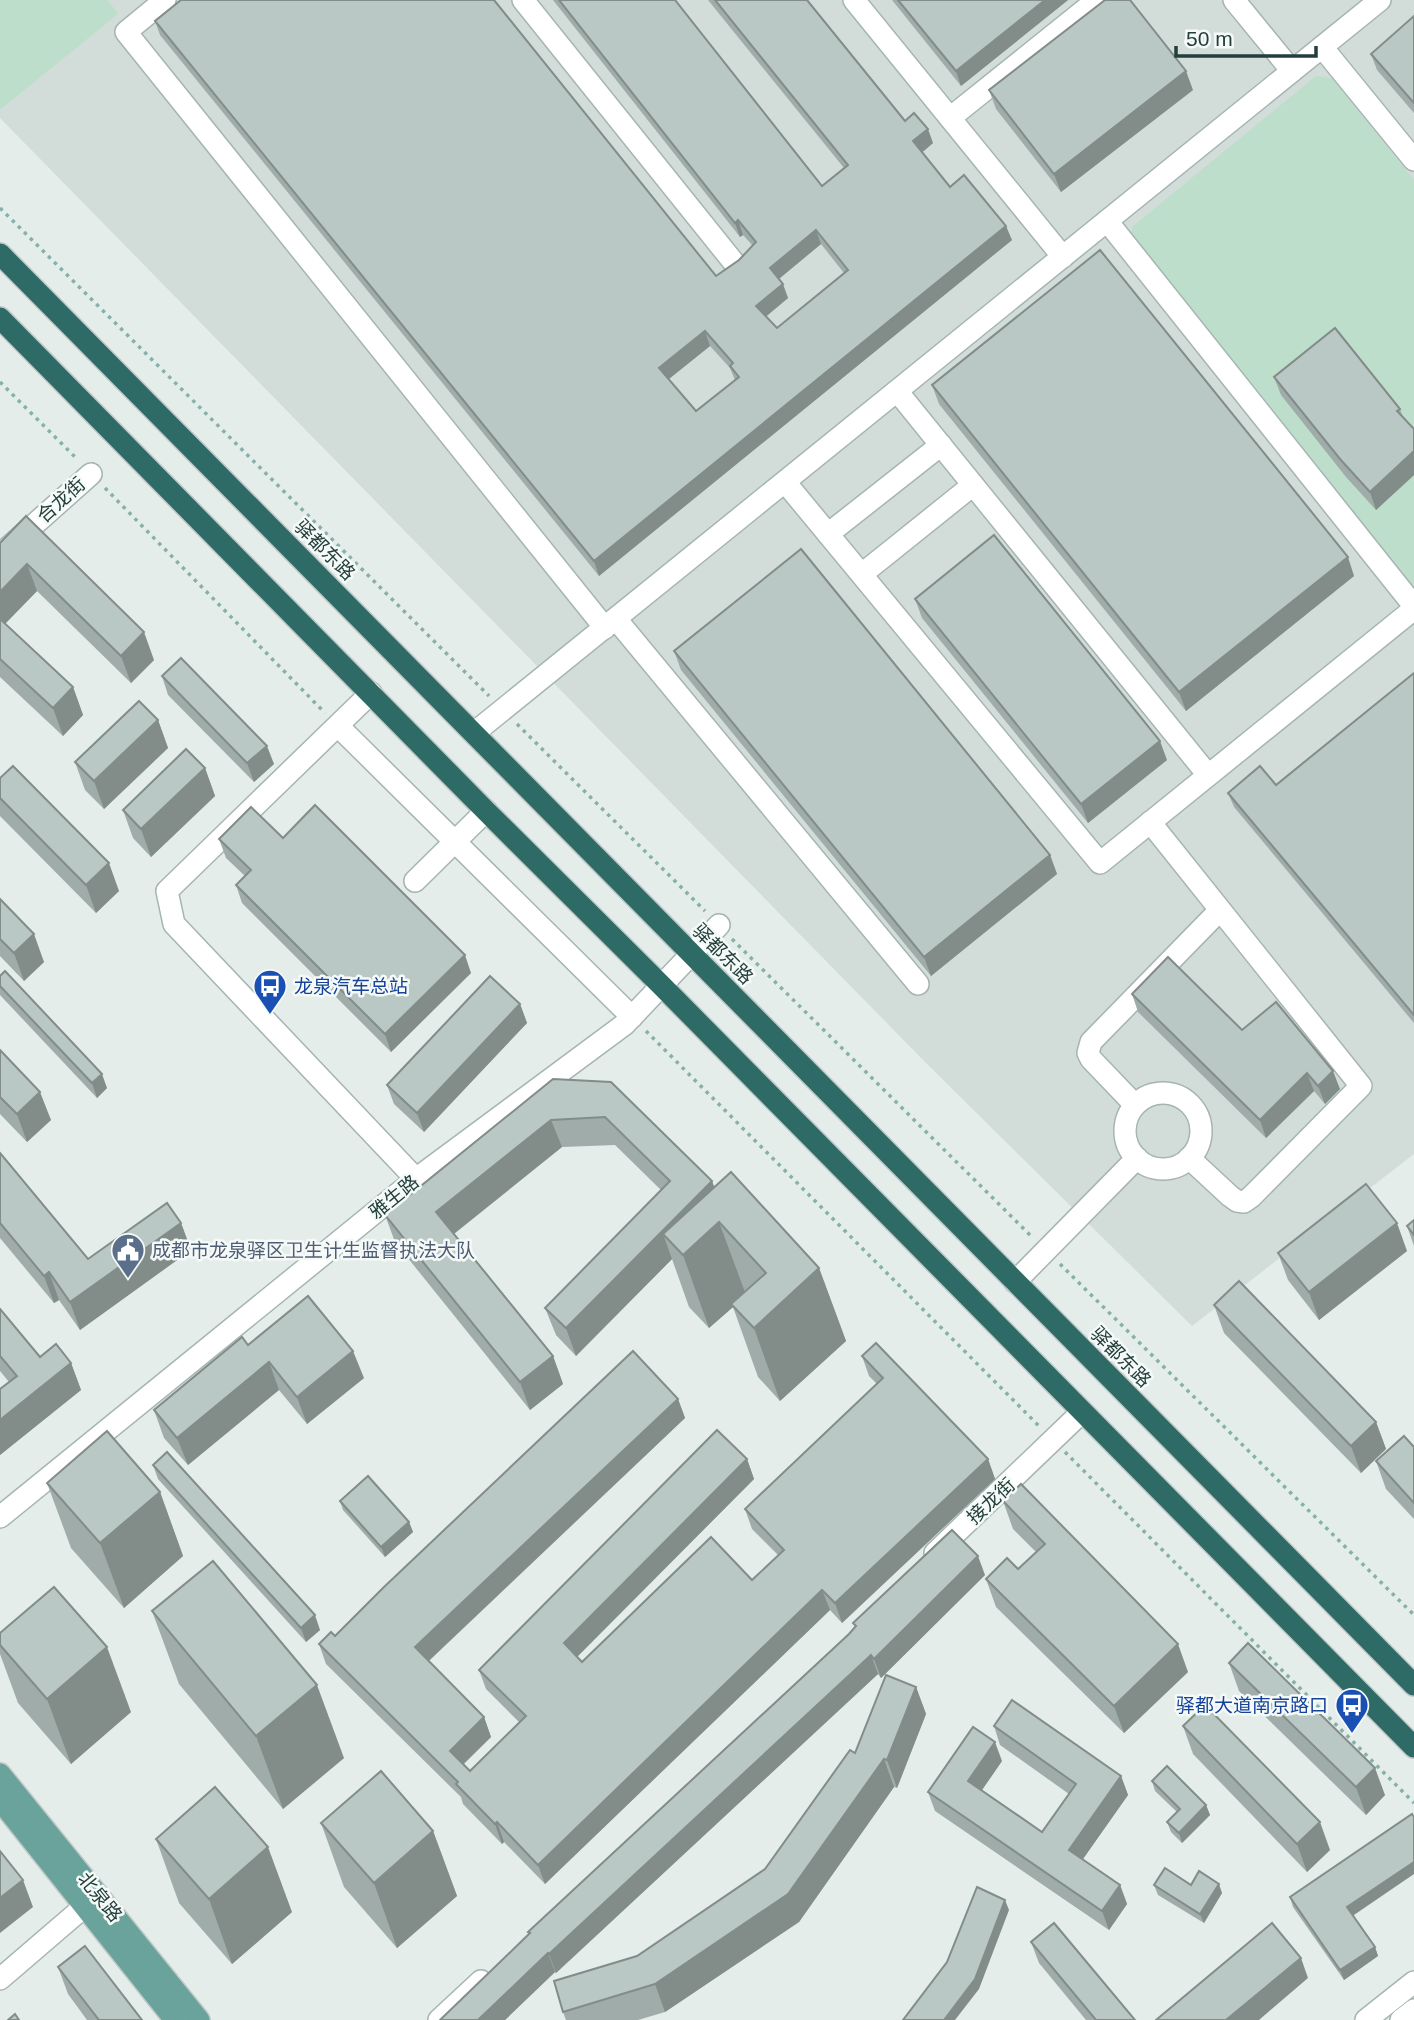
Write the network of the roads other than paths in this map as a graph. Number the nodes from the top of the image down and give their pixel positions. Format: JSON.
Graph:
{"nodes":[{"id":1,"x":165,"y":0,"type":"edge"},
{"id":2,"x":523,"y":0,"type":"edge"},
{"id":3,"x":854,"y":0,"type":"edge"},
{"id":4,"x":1097,"y":0,"type":"edge"},
{"id":5,"x":1234,"y":0,"type":"edge"},
{"id":6,"x":1380,"y":0,"type":"edge"},
{"id":7,"x":1322,"y":47,"type":"junction"},
{"id":8,"x":1292,"y":71,"type":"junction"},
{"id":9,"x":950,"y":118,"type":"junction"},
{"id":10,"x":1414,"y":160,"type":"edge"},
{"id":11,"x":1107,"y":221,"type":"junction"},
{"id":12,"x":0,"y":254,"type":"edge"},
{"id":13,"x":1063,"y":257,"type":"junction"},
{"id":14,"x":735,"y":264,"type":"edge"},
{"id":15,"x":0,"y":318,"type":"edge"},
{"id":16,"x":897,"y":391,"type":"junction"},
{"id":17,"x":941,"y":445,"type":"junction"},
{"id":18,"x":91,"y":474,"type":"road end"},
{"id":19,"x":785,"y":482,"type":"junction"},
{"id":20,"x":973,"y":485,"type":"junction"},
{"id":21,"x":828,"y":534,"type":"junction"},
{"id":22,"x":0,"y":555,"type":"edge"},
{"id":23,"x":862,"y":574,"type":"junction"},
{"id":24,"x":1414,"y":607,"type":"edge"},
{"id":25,"x":610,"y":623,"type":"junction"},
{"id":26,"x":371,"y":693,"type":"junction"},
{"id":27,"x":338,"y":726,"type":"junction"},
{"id":28,"x":474,"y":733,"type":"junction"},
{"id":29,"x":1208,"y":775,"type":"junction"},
{"id":30,"x":485,"y":811,"type":"junction"},
{"id":31,"x":1150,"y":822,"type":"junction"},
{"id":32,"x":455,"y":842,"type":"junction"},
{"id":33,"x":415,"y":881,"type":"dead end"},
{"id":34,"x":1220,"y":910,"type":"junction"},
{"id":35,"x":719,"y":925,"type":"dead end"},
{"id":36,"x":692,"y":955,"type":"junction"},
{"id":37,"x":918,"y":984,"type":"dead end"},
{"id":38,"x":662,"y":986,"type":"junction"},
{"id":39,"x":632,"y":1017,"type":"junction"},
{"id":40,"x":1135,"y":1105,"type":"junction"},
{"id":41,"x":1137,"y":1158,"type":"junction"},
{"id":42,"x":1189,"y":1158,"type":"junction"},
{"id":43,"x":416,"y":1179,"type":"junction"},
{"id":44,"x":1015,"y":1282,"type":"junction"},
{"id":45,"x":1082,"y":1412,"type":"junction"},
{"id":46,"x":0,"y":1517,"type":"edge"},
{"id":47,"x":922,"y":1565,"type":"edge"},
{"id":48,"x":1414,"y":1685,"type":"edge"},
{"id":49,"x":1414,"y":1747,"type":"edge"},
{"id":50,"x":0,"y":1774,"type":"edge"},
{"id":51,"x":0,"y":1800,"type":"edge"},
{"id":52,"x":85,"y":1906,"type":"junction"},
{"id":53,"x":499,"y":1963,"type":"edge"},
{"id":54,"x":0,"y":1979,"type":"edge"},
{"id":55,"x":1414,"y":1982,"type":"edge"},
{"id":56,"x":1414,"y":2010,"type":"edge"},
{"id":57,"x":175,"y":2020,"type":"edge"},
{"id":58,"x":199,"y":2020,"type":"edge"},
{"id":59,"x":439,"y":2020,"type":"edge"},
{"id":60,"x":1366,"y":2020,"type":"edge"},
{"id":61,"x":1401,"y":2020,"type":"edge"}],
"edges":[{"from":1,"to":25,"type":"street"},
{"from":2,"to":14,"type":"street"},
{"from":3,"to":9,"type":"street"},
{"from":4,"to":9,"type":"street"},
{"from":5,"to":8,"type":"street"},
{"from":6,"to":7,"type":"street"},
{"from":7,"to":8,"type":"street"},
{"from":7,"to":10,"type":"street"},
{"from":8,"to":11,"type":"street"},
{"from":9,"to":13,"type":"street"},
{"from":11,"to":13,"type":"street"},
{"from":11,"to":24,"type":"street"},
{"from":12,"to":28,"type":"highway","name":"驿都东路"},
{"from":13,"to":16,"type":"street"},
{"from":15,"to":26,"type":"highway"},
{"from":16,"to":17,"type":"street"},
{"from":16,"to":19,"type":"street"},
{"from":17,"to":20,"type":"street"},
{"from":17,"to":21,"type":"street"},
{"from":18,"to":22,"type":"street","name":"合龙街"},
{"from":19,"to":21,"type":"street"},
{"from":19,"to":25,"type":"street"},
{"from":20,"to":23,"type":"street"},
{"from":20,"to":29,"type":"street"},
{"from":21,"to":23,"type":"street"},
{"from":23,"to":31,"type":"street"},
{"from":24,"to":29,"type":"street"},
{"from":25,"to":28,"type":"street"},
{"from":25,"to":37,"type":"street"},
{"from":26,"to":27,"type":"street"},
{"from":26,"to":30,"type":"highway"},
{"from":27,"to":32,"type":"street"},
{"from":27,"to":43,"type":"street"},
{"from":28,"to":36,"type":"highway","name":"驿都东路"},
{"from":29,"to":31,"type":"street"},
{"from":30,"to":32,"type":"street"},
{"from":30,"to":38,"type":"highway"},
{"from":31,"to":34,"type":"street"},
{"from":32,"to":33,"type":"street"},
{"from":32,"to":39,"type":"street"},
{"from":34,"to":40,"type":"street"},
{"from":34,"to":42,"type":"street"},
{"from":35,"to":36,"type":"street","name":"雅生路"},
{"from":36,"to":38,"type":"street","name":"雅生路"},
{"from":36,"to":44,"type":"highway","name":"驿都东路"},
{"from":38,"to":39,"type":"street","name":"雅生路"},
{"from":38,"to":45,"type":"highway"},
{"from":39,"to":43,"type":"street","name":"雅生路"},
{"from":40,"to":41,"type":"street"},
{"from":40,"to":42,"type":"street"},
{"from":41,"to":42,"type":"street"},
{"from":41,"to":44,"type":"street"},
{"from":43,"to":46,"type":"street","name":"雅生路"},
{"from":44,"to":48,"type":"highway","name":"驿都东路"},
{"from":45,"to":47,"type":"street","name":"接龙街"},
{"from":45,"to":49,"type":"highway"},
{"from":50,"to":58,"type":"main road","name":"北泉路"},
{"from":51,"to":52,"type":"main road","name":"北泉路"},
{"from":52,"to":54,"type":"street"},
{"from":52,"to":57,"type":"main road","name":"北泉路"},
{"from":53,"to":59,"type":"street"},
{"from":55,"to":60,"type":"street"},
{"from":56,"to":61,"type":"street"}]}
